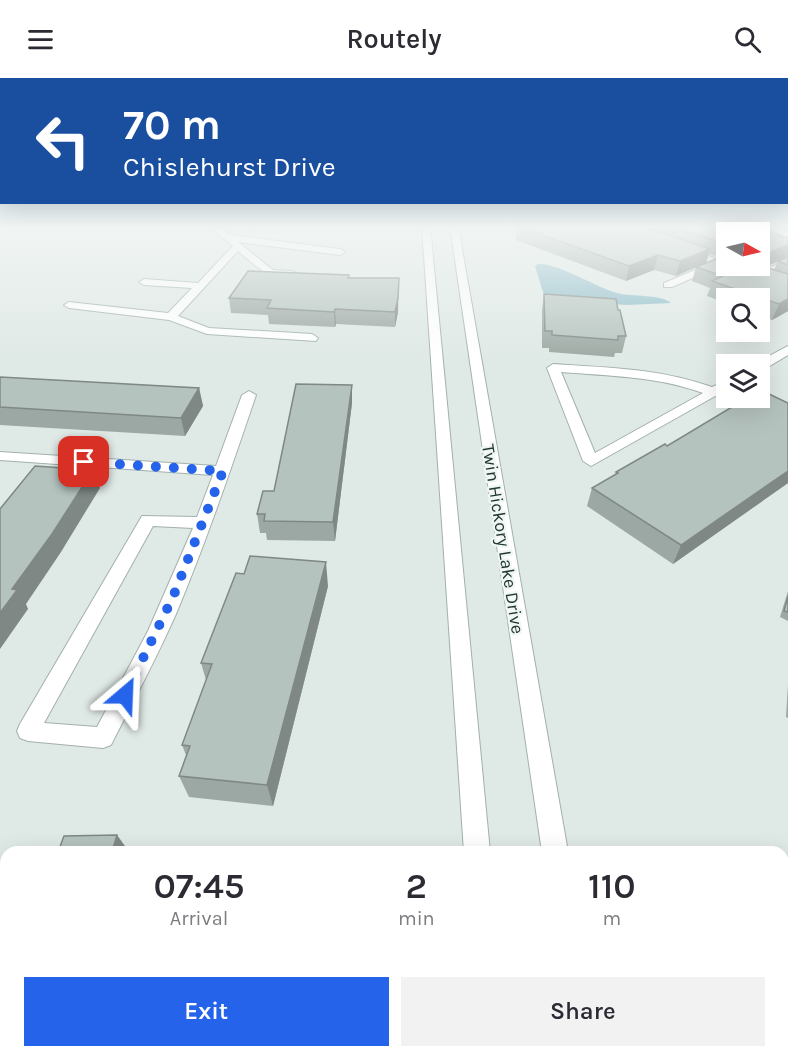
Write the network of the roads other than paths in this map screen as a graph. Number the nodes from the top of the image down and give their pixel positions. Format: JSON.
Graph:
{"nodes":[{"id":1,"x":212,"y":272,"type":"edge"},
{"id":2,"x":268,"y":272,"type":"edge"},
{"id":3,"x":430,"y":272,"type":"edge"},
{"id":4,"x":461,"y":272,"type":"edge"},
{"id":5,"x":716,"y":274,"type":"edge"},
{"id":6,"x":304,"y":275,"type":"edge"},
{"id":7,"x":756,"y":276,"type":"edge"},
{"id":8,"x":771,"y":281,"type":"edge"},
{"id":9,"x":144,"y":282,"type":"dead end"},
{"id":10,"x":668,"y":285,"type":"dead end"},
{"id":11,"x":201,"y":286,"type":"junction"},
{"id":12,"x":69,"y":305,"type":"dead end"},
{"id":13,"x":171,"y":317,"type":"junction"},
{"id":14,"x":312,"y":338,"type":"dead end"},
{"id":15,"x":788,"y":350,"type":"edge"},
{"id":16,"x":770,"y":361,"type":"edge"},
{"id":17,"x":716,"y":390,"type":"edge"},
{"id":18,"x":713,"y":392,"type":"junction"},
{"id":19,"x":249,"y":395,"type":"dead end"},
{"id":20,"x":0,"y":456,"type":"edge"},
{"id":21,"x":223,"y":471,"type":"junction"},
{"id":22,"x":203,"y":523,"type":"junction"},
{"id":23,"x":477,"y":846,"type":"edge"},
{"id":24,"x":554,"y":846,"type":"edge"}],
"edges":[{"from":1,"to":11,"type":"street"},
{"from":2,"to":6,"type":"street"},
{"from":3,"to":23,"type":"street"},
{"from":4,"to":24,"type":"street","name":"Twin Hickory Lake Drive"},
{"from":5,"to":10,"type":"street"},
{"from":7,"to":8,"type":"street"},
{"from":9,"to":11,"type":"street"},
{"from":11,"to":13,"type":"street"},
{"from":12,"to":13,"type":"street"},
{"from":13,"to":14,"type":"street"},
{"from":15,"to":16,"type":"street"},
{"from":17,"to":18,"type":"street"},
{"from":18,"to":18,"type":"street"},
{"from":19,"to":21,"type":"street"},
{"from":20,"to":21,"type":"street"},
{"from":21,"to":22,"type":"street"},
{"from":22,"to":22,"type":"street"}]}
